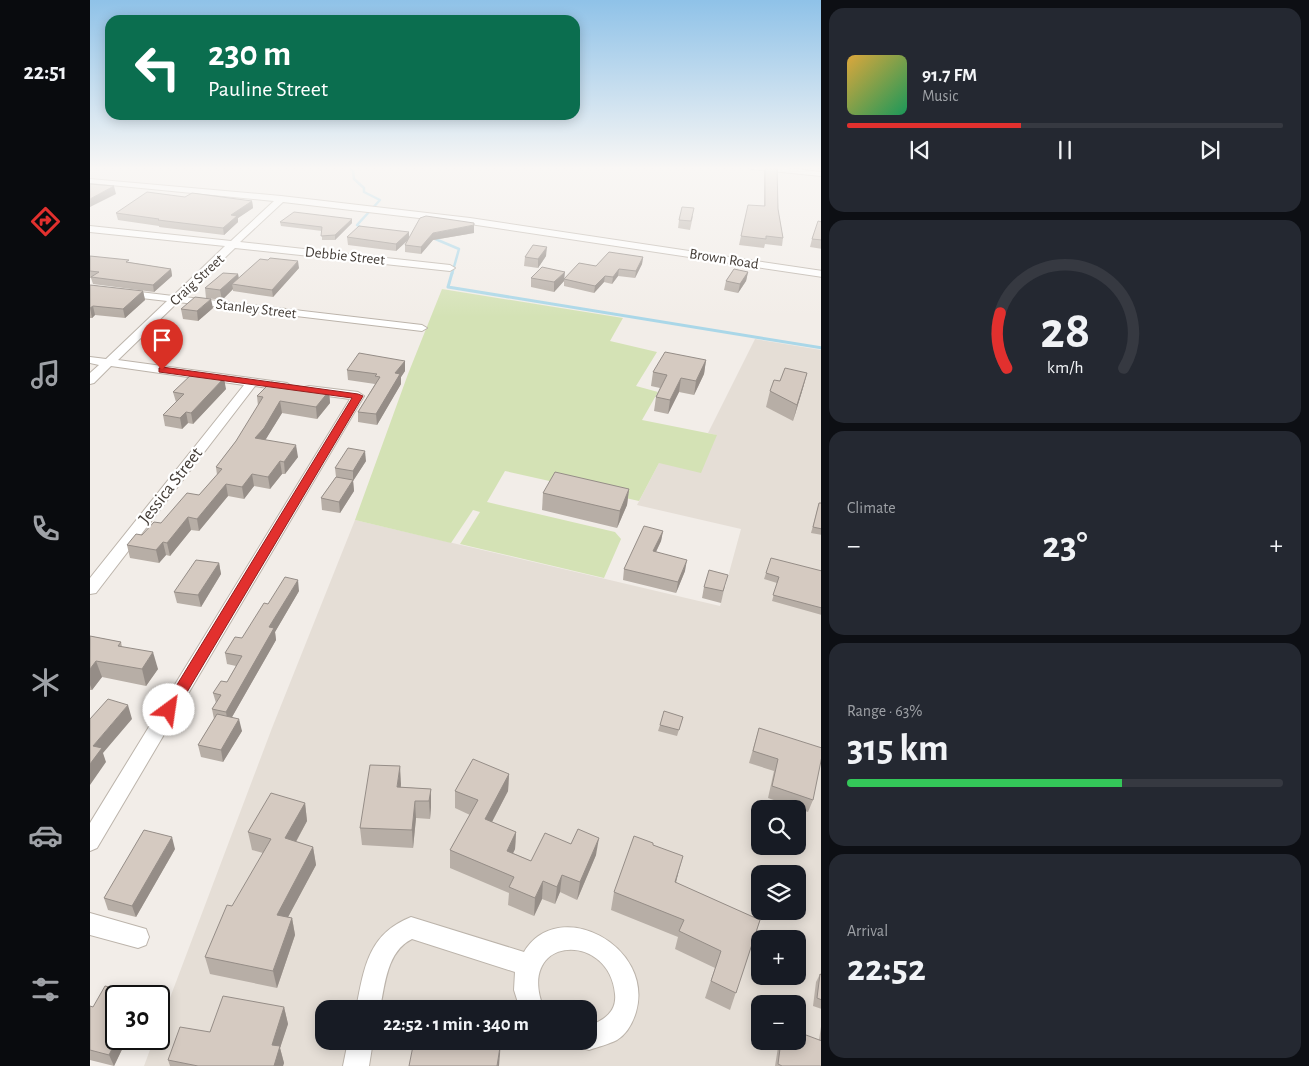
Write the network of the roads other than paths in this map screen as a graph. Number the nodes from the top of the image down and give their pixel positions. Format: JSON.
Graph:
{"nodes":[{"id":1,"x":264,"y":217,"type":"edge"},
{"id":2,"x":436,"y":217,"type":"edge"},
{"id":3,"x":90,"y":230,"type":"edge"},
{"id":4,"x":234,"y":245,"type":"junction"},
{"id":5,"x":450,"y":268,"type":"dead end"},
{"id":6,"x":821,"y":274,"type":"edge"},
{"id":7,"x":90,"y":289,"type":"edge"},
{"id":8,"x":176,"y":299,"type":"junction"},
{"id":9,"x":422,"y":328,"type":"dead end"},
{"id":10,"x":90,"y":360,"type":"edge"},
{"id":11,"x":109,"y":362,"type":"junction"},
{"id":12,"x":90,"y":380,"type":"edge"},
{"id":13,"x":252,"y":382,"type":"junction"},
{"id":14,"x":90,"y":589,"type":"edge"},
{"id":15,"x":90,"y":842,"type":"edge"},
{"id":16,"x":90,"y":924,"type":"edge"},
{"id":17,"x":138,"y":937,"type":"dead end"},
{"id":18,"x":528,"y":965,"type":"junction"},
{"id":19,"x":370,"y":1000,"type":"edge"},
{"id":20,"x":528,"y":1000,"type":"edge"},
{"id":21,"x":597,"y":1036,"type":"edge"},
{"id":22,"x":359,"y":1050,"type":"edge"},
{"id":23,"x":356,"y":1066,"type":"edge"}],
"edges":[{"from":1,"to":4,"type":"street","name":"Craig Street"},
{"from":2,"to":6,"type":"street","name":"Brown Road"},
{"from":3,"to":4,"type":"street","name":"Debbie Street"},
{"from":4,"to":5,"type":"street","name":"Debbie Street"},
{"from":4,"to":8,"type":"street","name":"Craig Street"},
{"from":7,"to":8,"type":"street","name":"Stanley Street"},
{"from":8,"to":9,"type":"street","name":"Stanley Street"},
{"from":8,"to":11,"type":"street","name":"Craig Street"},
{"from":10,"to":11,"type":"street"},
{"from":11,"to":12,"type":"street","name":"Craig Street"},
{"from":11,"to":13,"type":"street"},
{"from":13,"to":14,"type":"street","name":"Jessica Street"},
{"from":13,"to":15,"type":"street"},
{"from":16,"to":17,"type":"street"},
{"from":18,"to":19,"type":"street"},
{"from":18,"to":20,"type":"street"},
{"from":18,"to":21,"type":"street"},
{"from":22,"to":23,"type":"street"}]}
